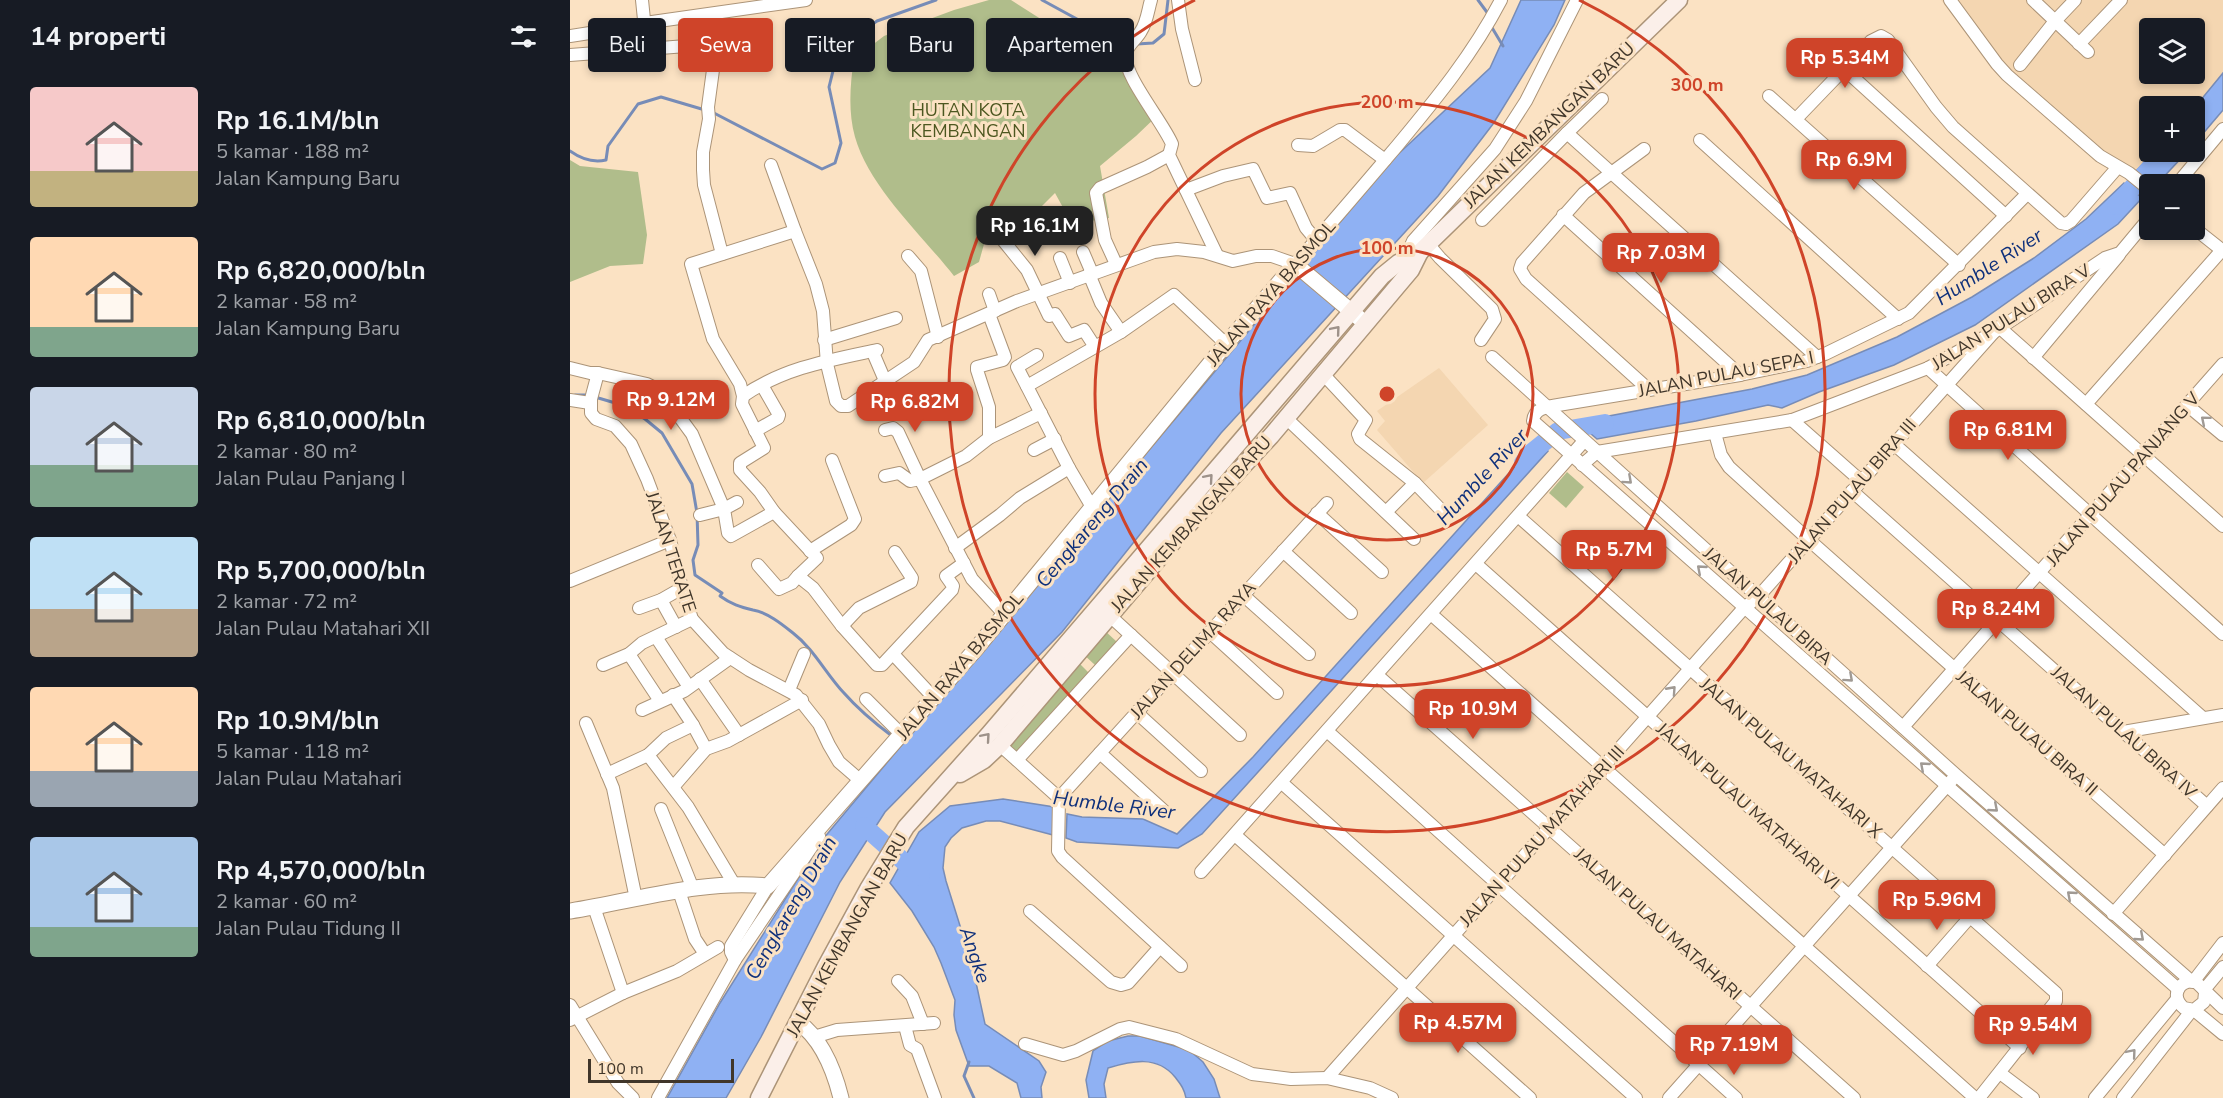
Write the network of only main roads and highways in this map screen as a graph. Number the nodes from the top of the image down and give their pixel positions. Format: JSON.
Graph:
{"nodes":[{"id":1,"x":1679,"y":0,"type":"edge"},
{"id":2,"x":1424,"y":248,"type":"junction"},
{"id":3,"x":947,"y":781,"type":"junction"},
{"id":4,"x":759,"y":1098,"type":"edge"}],
"edges":[{"from":1,"to":2,"type":"main road","name":"JALAN KEMBANGAN BARU"},
{"from":3,"to":2,"type":"main road","name":"JALAN KEMBANGAN BARU","one_way":true},
{"from":2,"to":3,"type":"main road","name":"JALAN KEMBANGAN BARU"},
{"from":3,"to":4,"type":"main road","name":"JALAN KEMBANGAN BARU"}]}
